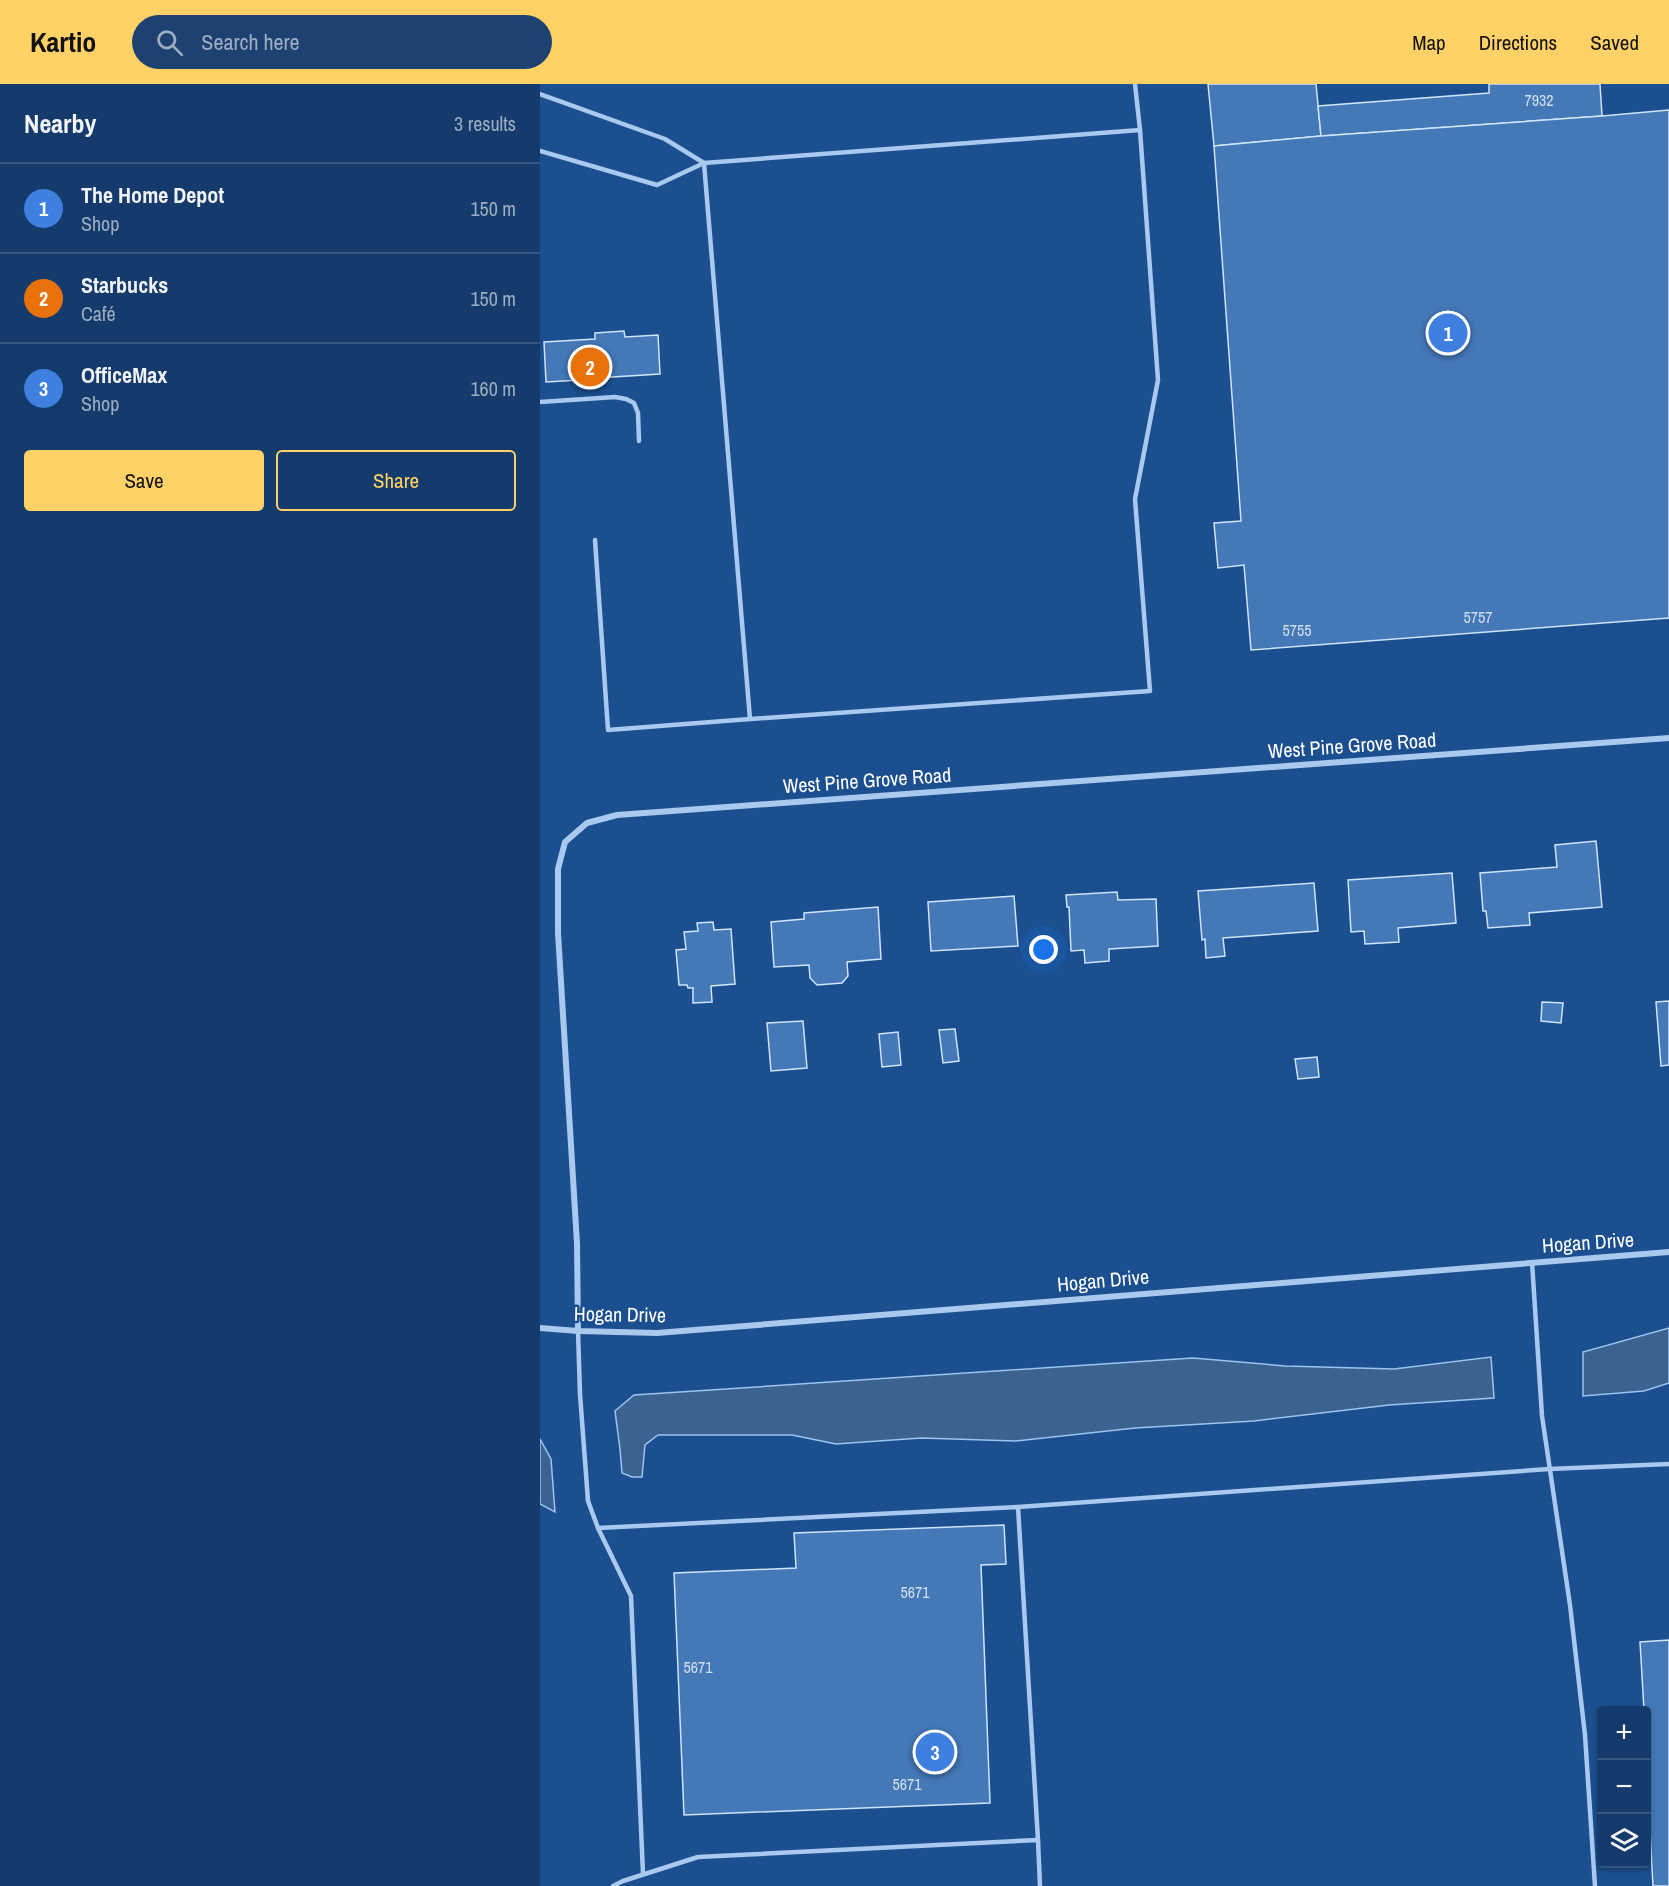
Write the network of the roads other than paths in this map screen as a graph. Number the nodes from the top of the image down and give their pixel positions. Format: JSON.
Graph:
{"nodes":[{"id":1,"x":1135,"y":84,"type":"edge"},
{"id":2,"x":540,"y":94,"type":"edge"},
{"id":3,"x":1140,"y":130,"type":"junction"},
{"id":4,"x":540,"y":150,"type":"edge"},
{"id":5,"x":704,"y":163,"type":"junction"},
{"id":6,"x":540,"y":402,"type":"edge"},
{"id":7,"x":639,"y":441,"type":"dead end"},
{"id":8,"x":595,"y":540,"type":"dead end"},
{"id":9,"x":750,"y":719,"type":"junction"},
{"id":10,"x":1669,"y":738,"type":"edge"},
{"id":11,"x":1669,"y":1252,"type":"edge"},
{"id":12,"x":1532,"y":1262,"type":"junction"},
{"id":13,"x":540,"y":1328,"type":"edge"},
{"id":14,"x":578,"y":1332,"type":"junction"},
{"id":15,"x":1669,"y":1464,"type":"edge"},
{"id":16,"x":1549,"y":1469,"type":"junction"},
{"id":17,"x":1018,"y":1507,"type":"junction"},
{"id":18,"x":598,"y":1528,"type":"junction"},
{"id":19,"x":1038,"y":1840,"type":"junction"},
{"id":20,"x":643,"y":1875,"type":"junction"},
{"id":21,"x":613,"y":1886,"type":"edge"},
{"id":22,"x":1040,"y":1886,"type":"edge"},
{"id":23,"x":1596,"y":1886,"type":"edge"}],
"edges":[{"from":1,"to":3,"type":"lane"},
{"from":2,"to":5,"type":"lane"},
{"from":3,"to":5,"type":"lane"},
{"from":3,"to":9,"type":"lane"},
{"from":4,"to":5,"type":"lane"},
{"from":5,"to":9,"type":"lane"},
{"from":6,"to":7,"type":"lane"},
{"from":8,"to":9,"type":"lane"},
{"from":10,"to":14,"type":"street","name":"West Pine Grove Road"},
{"from":11,"to":12,"type":"street","name":"Hogan Drive"},
{"from":12,"to":14,"type":"street","name":"Hogan Drive"},
{"from":12,"to":16,"type":"lane"},
{"from":13,"to":14,"type":"street","name":"Hogan Drive"},
{"from":14,"to":18,"type":"lane"},
{"from":15,"to":16,"type":"lane"},
{"from":16,"to":17,"type":"lane"},
{"from":16,"to":23,"type":"lane"},
{"from":17,"to":18,"type":"lane"},
{"from":17,"to":19,"type":"lane"},
{"from":18,"to":20,"type":"lane"},
{"from":19,"to":20,"type":"lane"},
{"from":19,"to":22,"type":"lane"},
{"from":20,"to":21,"type":"lane"}]}
